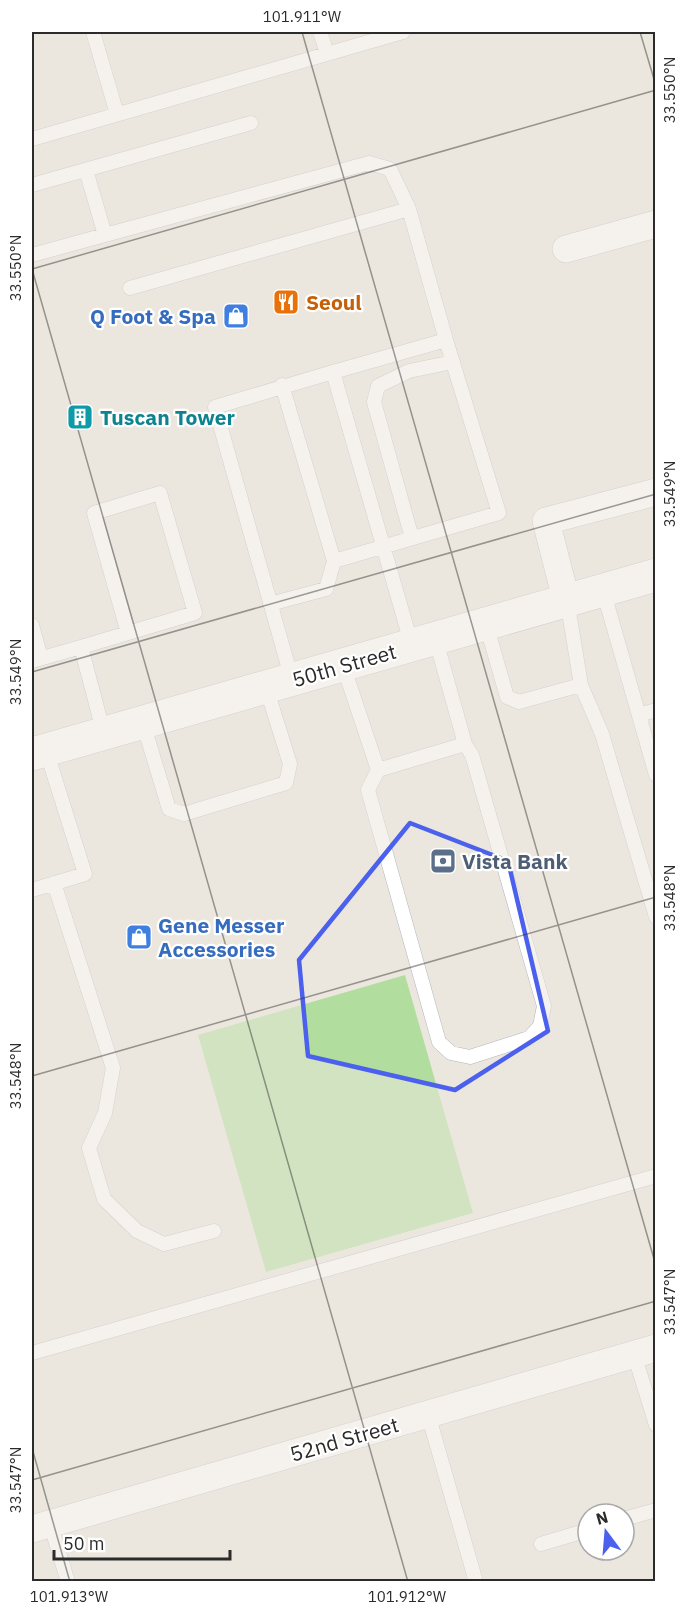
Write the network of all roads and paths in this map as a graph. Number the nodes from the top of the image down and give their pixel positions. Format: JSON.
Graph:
{"nodes":[{"id":1,"x":93,"y":32,"type":"edge"},
{"id":2,"x":320,"y":32,"type":"edge"},
{"id":3,"x":403,"y":32,"type":"edge"},
{"id":4,"x":327,"y":53,"type":"junction"},
{"id":5,"x":117,"y":114,"type":"junction"},
{"id":6,"x":251,"y":123,"type":"dead end"},
{"id":7,"x":32,"y":139,"type":"edge"},
{"id":8,"x":86,"y":170,"type":"junction"},
{"id":9,"x":32,"y":185,"type":"edge"},
{"id":10,"x":409,"y":209,"type":"junction"},
{"id":11,"x":656,"y":224,"type":"edge"},
{"id":12,"x":105,"y":235,"type":"junction"},
{"id":13,"x":566,"y":249,"type":"dead end"},
{"id":14,"x":32,"y":255,"type":"edge"},
{"id":15,"x":130,"y":288,"type":"dead end"},
{"id":16,"x":446,"y":340,"type":"junction"},
{"id":17,"x":453,"y":362,"type":"junction"},
{"id":18,"x":333,"y":372,"type":"junction"},
{"id":19,"x":282,"y":385,"type":"junction"},
{"id":20,"x":656,"y":492,"type":"edge"},
{"id":21,"x":412,"y":538,"type":"junction"},
{"id":22,"x":384,"y":546,"type":"junction"},
{"id":23,"x":334,"y":561,"type":"junction"},
{"id":24,"x":656,"y":575,"type":"edge"},
{"id":25,"x":603,"y":590,"type":"junction"},
{"id":26,"x":566,"y":599,"type":"junction"},
{"id":27,"x":270,"y":604,"type":"junction"},
{"id":28,"x":486,"y":624,"type":"junction"},
{"id":29,"x":32,"y":625,"type":"edge"},
{"id":30,"x":128,"y":633,"type":"junction"},
{"id":31,"x":424,"y":641,"type":"junction"},
{"id":32,"x":81,"y":647,"type":"junction"},
{"id":33,"x":36,"y":659,"type":"edge"},
{"id":34,"x":342,"y":665,"type":"junction"},
{"id":35,"x":279,"y":683,"type":"junction"},
{"id":36,"x":581,"y":685,"type":"junction"},
{"id":37,"x":656,"y":710,"type":"edge"},
{"id":38,"x":639,"y":715,"type":"junction"},
{"id":39,"x":143,"y":723,"type":"junction"},
{"id":40,"x":104,"y":734,"type":"junction"},
{"id":41,"x":465,"y":744,"type":"junction"},
{"id":42,"x":39,"y":752,"type":"edge"},
{"id":43,"x":378,"y":770,"type":"junction"},
{"id":44,"x":656,"y":775,"type":"edge"},
{"id":45,"x":54,"y":883,"type":"junction"},
{"id":46,"x":32,"y":890,"type":"edge"},
{"id":47,"x":656,"y":917,"type":"edge"},
{"id":48,"x":656,"y":1176,"type":"edge"},
{"id":49,"x":214,"y":1231,"type":"dead end"},
{"id":50,"x":645,"y":1351,"type":"edge"},
{"id":51,"x":32,"y":1353,"type":"edge"},
{"id":52,"x":428,"y":1414,"type":"junction"},
{"id":53,"x":656,"y":1425,"type":"edge"},
{"id":54,"x":656,"y":1510,"type":"edge"},
{"id":55,"x":636,"y":1516,"type":"edge"},
{"id":56,"x":41,"y":1526,"type":"edge"},
{"id":57,"x":576,"y":1534,"type":"edge"},
{"id":58,"x":541,"y":1544,"type":"dead end"},
{"id":59,"x":68,"y":1581,"type":"edge"},
{"id":60,"x":476,"y":1581,"type":"edge"}],
"edges":[{"from":1,"to":5,"type":"lane"},
{"from":2,"to":4,"type":"lane"},
{"from":3,"to":4,"type":"lane"},
{"from":4,"to":5,"type":"lane"},
{"from":5,"to":7,"type":"lane"},
{"from":6,"to":8,"type":"lane"},
{"from":8,"to":9,"type":"lane"},
{"from":8,"to":12,"type":"lane"},
{"from":10,"to":12,"type":"lane"},
{"from":10,"to":15,"type":"lane"},
{"from":10,"to":16,"type":"lane"},
{"from":11,"to":13,"type":"street"},
{"from":12,"to":14,"type":"lane"},
{"from":16,"to":17,"type":"lane"},
{"from":16,"to":18,"type":"lane"},
{"from":17,"to":21,"type":"lane"},
{"from":17,"to":21,"type":"lane"},
{"from":18,"to":19,"type":"lane"},
{"from":18,"to":22,"type":"lane"},
{"from":19,"to":23,"type":"lane"},
{"from":19,"to":27,"type":"lane"},
{"from":20,"to":26,"type":"street"},
{"from":21,"to":22,"type":"lane"},
{"from":22,"to":23,"type":"lane"},
{"from":22,"to":31,"type":"lane"},
{"from":23,"to":27,"type":"lane"},
{"from":24,"to":25,"type":"main road","name":"50th Street"},
{"from":25,"to":26,"type":"main road","name":"50th Street"},
{"from":25,"to":38,"type":"lane"},
{"from":26,"to":28,"type":"main road","name":"50th Street"},
{"from":26,"to":36,"type":"lane"},
{"from":27,"to":35,"type":"lane"},
{"from":28,"to":31,"type":"main road","name":"50th Street"},
{"from":28,"to":36,"type":"lane"},
{"from":29,"to":33,"type":"lane"},
{"from":30,"to":30,"type":"lane"},
{"from":30,"to":32,"type":"lane"},
{"from":31,"to":34,"type":"main road","name":"50th Street"},
{"from":31,"to":41,"type":"lane"},
{"from":32,"to":33,"type":"lane"},
{"from":32,"to":40,"type":"lane"},
{"from":34,"to":35,"type":"main road","name":"50th Street"},
{"from":34,"to":43,"type":"lane"},
{"from":35,"to":39,"type":"main road","name":"50th Street"},
{"from":35,"to":39,"type":"lane"},
{"from":36,"to":47,"type":"lane"},
{"from":37,"to":38,"type":"lane"},
{"from":38,"to":44,"type":"lane"},
{"from":39,"to":40,"type":"main road","name":"50th Street"},
{"from":40,"to":42,"type":"main road","name":"50th Street"},
{"from":41,"to":43,"type":"lane"},
{"from":41,"to":43,"type":"lane"},
{"from":42,"to":45,"type":"lane"},
{"from":45,"to":46,"type":"lane"},
{"from":45,"to":49,"type":"lane"},
{"from":48,"to":51,"type":"lane"},
{"from":50,"to":52,"type":"street","name":"52nd Street"},
{"from":50,"to":53,"type":"lane"},
{"from":52,"to":56,"type":"street","name":"52nd Street"},
{"from":52,"to":60,"type":"lane"},
{"from":54,"to":55,"type":"lane"},
{"from":56,"to":59,"type":"lane"},
{"from":57,"to":58,"type":"lane"}]}
